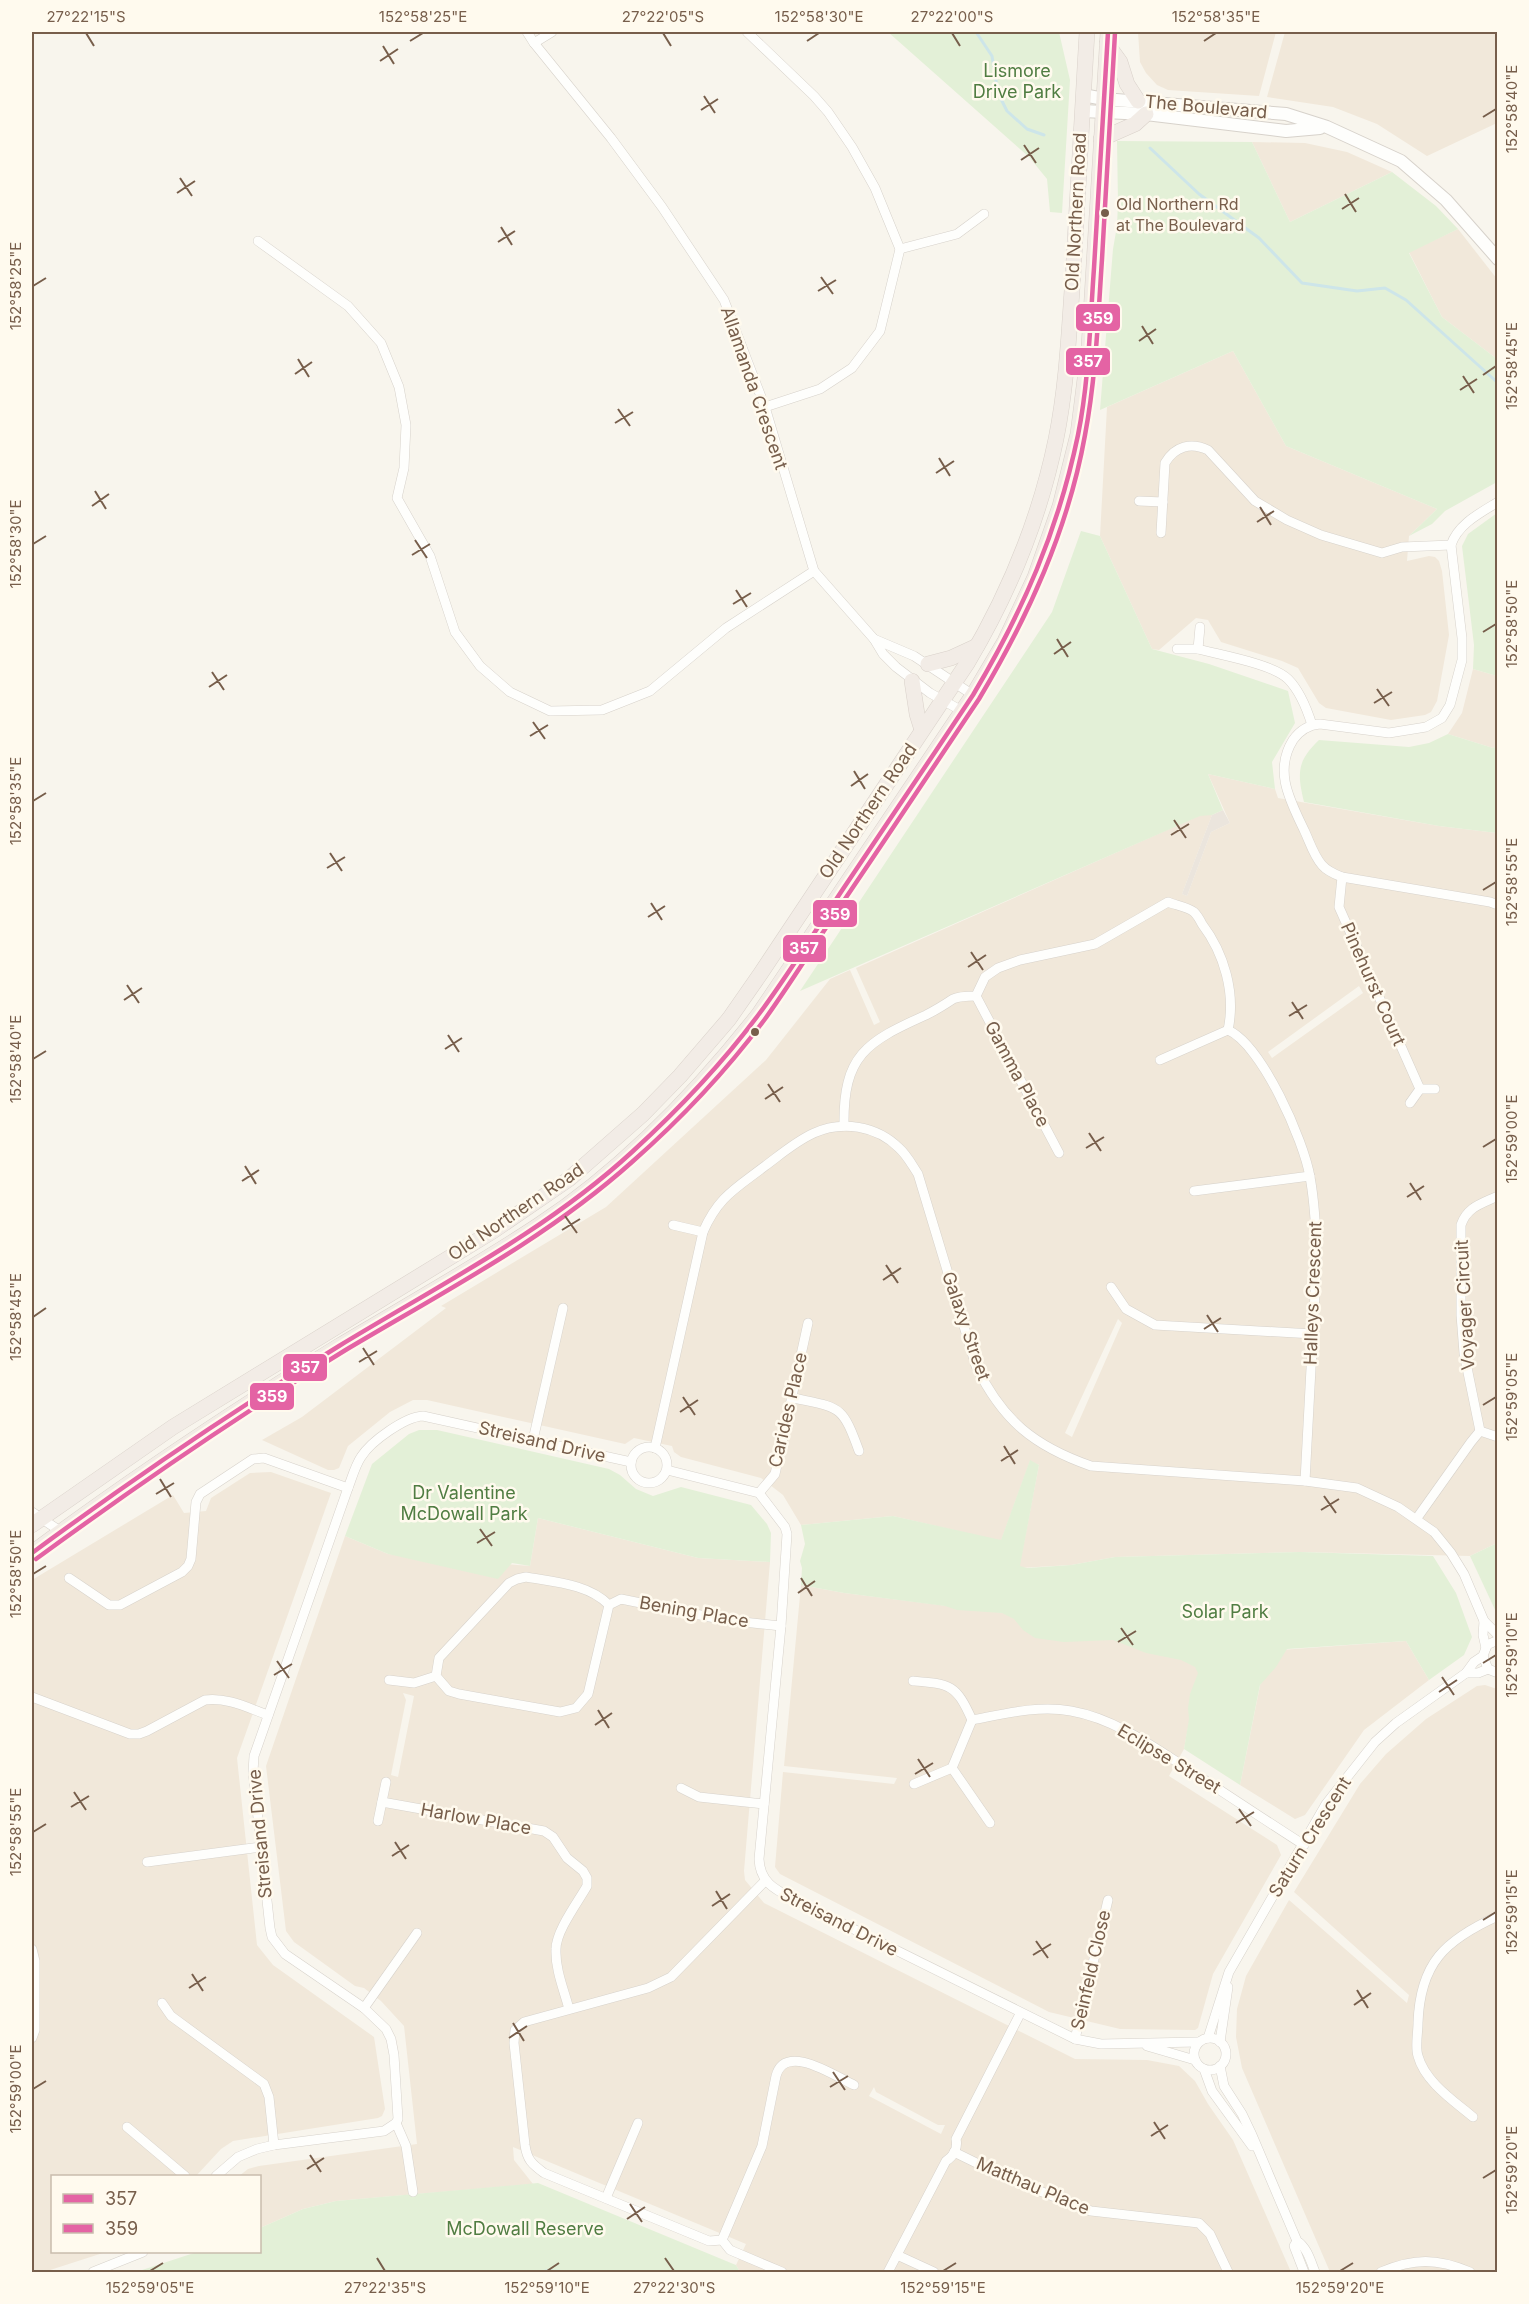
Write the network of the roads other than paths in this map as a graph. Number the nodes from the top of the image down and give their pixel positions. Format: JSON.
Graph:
{"nodes":[{"id":1,"x":527,"y":32,"type":"edge"},
{"id":2,"x":552,"y":32,"type":"edge"},
{"id":3,"x":747,"y":32,"type":"edge"},
{"id":4,"x":1087,"y":32,"type":"edge"},
{"id":5,"x":1107,"y":38,"type":"edge"},
{"id":6,"x":534,"y":43,"type":"junction"},
{"id":7,"x":1083,"y":95,"type":"junction"},
{"id":8,"x":1138,"y":101,"type":"junction"},
{"id":9,"x":1103,"y":105,"type":"junction"},
{"id":10,"x":1083,"y":111,"type":"junction"},
{"id":11,"x":1146,"y":114,"type":"junction"},
{"id":12,"x":1327,"y":127,"type":"junction"},
{"id":13,"x":1101,"y":140,"type":"junction"},
{"id":14,"x":984,"y":214,"type":"dead end"},
{"id":15,"x":258,"y":241,"type":"dead end"},
{"id":16,"x":900,"y":249,"type":"junction"},
{"id":17,"x":1497,"y":259,"type":"edge"},
{"id":18,"x":765,"y":407,"type":"junction"},
{"id":19,"x":1139,"y":501,"type":"dead end"},
{"id":20,"x":1163,"y":502,"type":"junction"},
{"id":21,"x":1497,"y":502,"type":"edge"},
{"id":22,"x":1161,"y":534,"type":"dead end"},
{"id":23,"x":1451,"y":545,"type":"junction"},
{"id":24,"x":814,"y":571,"type":"junction"},
{"id":25,"x":1200,"y":627,"type":"dead end"},
{"id":26,"x":874,"y":639,"type":"junction"},
{"id":27,"x":977,"y":646,"type":"junction"},
{"id":28,"x":1176,"y":649,"type":"dead end"},
{"id":29,"x":1198,"y":649,"type":"junction"},
{"id":30,"x":928,"y":664,"type":"junction"},
{"id":31,"x":912,"y":681,"type":"junction"},
{"id":32,"x":955,"y":681,"type":"junction"},
{"id":33,"x":973,"y":695,"type":"junction"},
{"id":34,"x":942,"y":700,"type":"junction"},
{"id":35,"x":962,"y":711,"type":"junction"},
{"id":36,"x":1312,"y":725,"type":"junction"},
{"id":37,"x":922,"y":730,"type":"junction"},
{"id":38,"x":1342,"y":877,"type":"junction"},
{"id":39,"x":1497,"y":906,"type":"edge"},
{"id":40,"x":976,"y":996,"type":"junction"},
{"id":41,"x":1228,"y":1030,"type":"junction"},
{"id":42,"x":1160,"y":1059,"type":"dead end"},
{"id":43,"x":1420,"y":1089,"type":"junction"},
{"id":44,"x":1435,"y":1089,"type":"dead end"},
{"id":45,"x":1410,"y":1103,"type":"dead end"},
{"id":46,"x":844,"y":1126,"type":"junction"},
{"id":47,"x":1059,"y":1153,"type":"dead end"},
{"id":48,"x":1310,"y":1176,"type":"junction"},
{"id":49,"x":1194,"y":1191,"type":"dead end"},
{"id":50,"x":1497,"y":1196,"type":"edge"},
{"id":51,"x":673,"y":1225,"type":"dead end"},
{"id":52,"x":703,"y":1232,"type":"junction"},
{"id":53,"x":1111,"y":1287,"type":"dead end"},
{"id":54,"x":563,"y":1308,"type":"dead end"},
{"id":55,"x":808,"y":1323,"type":"dead end"},
{"id":56,"x":1313,"y":1334,"type":"junction"},
{"id":57,"x":793,"y":1398,"type":"junction"},
{"id":58,"x":1480,"y":1431,"type":"junction"},
{"id":59,"x":1497,"y":1437,"type":"edge"},
{"id":60,"x":533,"y":1440,"type":"junction"},
{"id":61,"x":655,"y":1448,"type":"junction"},
{"id":62,"x":859,"y":1451,"type":"dead end"},
{"id":63,"x":631,"y":1462,"type":"junction"},
{"id":64,"x":667,"y":1470,"type":"junction"},
{"id":65,"x":1305,"y":1481,"type":"junction"},
{"id":66,"x":348,"y":1488,"type":"junction"},
{"id":67,"x":759,"y":1493,"type":"junction"},
{"id":68,"x":1417,"y":1518,"type":"junction"},
{"id":69,"x":34,"y":1519,"type":"edge"},
{"id":70,"x":60,"y":1531,"type":"junction"},
{"id":71,"x":32,"y":1553,"type":"edge"},
{"id":72,"x":69,"y":1578,"type":"dead end"},
{"id":73,"x":609,"y":1605,"type":"junction"},
{"id":74,"x":1484,"y":1621,"type":"junction"},
{"id":75,"x":781,"y":1626,"type":"junction"},
{"id":76,"x":1497,"y":1635,"type":"edge"},
{"id":77,"x":1497,"y":1640,"type":"edge"},
{"id":78,"x":1484,"y":1652,"type":"junction"},
{"id":79,"x":1495,"y":1672,"type":"edge"},
{"id":80,"x":1466,"y":1673,"type":"junction"},
{"id":81,"x":436,"y":1676,"type":"junction"},
{"id":82,"x":389,"y":1680,"type":"dead end"},
{"id":83,"x":913,"y":1681,"type":"dead end"},
{"id":84,"x":32,"y":1696,"type":"edge"},
{"id":85,"x":268,"y":1715,"type":"junction"},
{"id":86,"x":972,"y":1720,"type":"junction"},
{"id":87,"x":952,"y":1768,"type":"junction"},
{"id":88,"x":386,"y":1782,"type":"dead end"},
{"id":89,"x":914,"y":1785,"type":"dead end"},
{"id":90,"x":681,"y":1788,"type":"dead end"},
{"id":91,"x":382,"y":1802,"type":"junction"},
{"id":92,"x":765,"y":1804,"type":"junction"},
{"id":93,"x":378,"y":1821,"type":"dead end"},
{"id":94,"x":990,"y":1823,"type":"dead end"},
{"id":95,"x":1304,"y":1845,"type":"junction"},
{"id":96,"x":261,"y":1847,"type":"junction"},
{"id":97,"x":147,"y":1862,"type":"dead end"},
{"id":98,"x":765,"y":1881,"type":"junction"},
{"id":99,"x":1108,"y":1900,"type":"dead end"},
{"id":100,"x":1497,"y":1916,"type":"edge"},
{"id":101,"x":417,"y":1933,"type":"dead end"},
{"id":102,"x":32,"y":1949,"type":"edge"},
{"id":103,"x":1229,"y":1972,"type":"junction"},
{"id":104,"x":162,"y":2003,"type":"dead end"},
{"id":105,"x":364,"y":2008,"type":"junction"},
{"id":106,"x":569,"y":2009,"type":"junction"},
{"id":107,"x":1020,"y":2014,"type":"junction"},
{"id":108,"x":32,"y":2038,"type":"edge"},
{"id":109,"x":1208,"y":2038,"type":"junction"},
{"id":110,"x":1075,"y":2039,"type":"junction"},
{"id":111,"x":1198,"y":2042,"type":"junction"},
{"id":112,"x":1220,"y":2042,"type":"junction"},
{"id":113,"x":1139,"y":2044,"type":"junction"},
{"id":114,"x":1195,"y":2060,"type":"junction"},
{"id":115,"x":1220,"y":2066,"type":"junction"},
{"id":116,"x":1204,"y":2069,"type":"junction"},
{"id":117,"x":854,"y":2085,"type":"dead end"},
{"id":118,"x":1473,"y":2117,"type":"dead end"},
{"id":119,"x":639,"y":2122,"type":"dead end"},
{"id":120,"x":396,"y":2123,"type":"junction"},
{"id":121,"x":127,"y":2127,"type":"dead end"},
{"id":122,"x":274,"y":2145,"type":"junction"},
{"id":123,"x":954,"y":2152,"type":"junction"},
{"id":124,"x":1262,"y":2161,"type":"junction"},
{"id":125,"x":184,"y":2175,"type":"edge"},
{"id":126,"x":217,"y":2175,"type":"edge"},
{"id":127,"x":413,"y":2192,"type":"dead end"},
{"id":128,"x":606,"y":2198,"type":"junction"},
{"id":129,"x":722,"y":2240,"type":"junction"},
{"id":130,"x":1297,"y":2241,"type":"junction"},
{"id":131,"x":140,"y":2253,"type":"edge"},
{"id":132,"x":897,"y":2254,"type":"junction"},
{"id":133,"x":93,"y":2272,"type":"edge"},
{"id":134,"x":782,"y":2272,"type":"edge"},
{"id":135,"x":888,"y":2272,"type":"edge"},
{"id":136,"x":934,"y":2272,"type":"edge"},
{"id":137,"x":1228,"y":2272,"type":"edge"},
{"id":138,"x":1304,"y":2272,"type":"edge"},
{"id":139,"x":1315,"y":2272,"type":"edge"},
{"id":140,"x":1381,"y":2272,"type":"edge"},
{"id":141,"x":1470,"y":2272,"type":"edge"}],
"edges":[{"from":1,"to":6,"type":"street","name":"Allamanda Crescent"},
{"from":2,"to":6,"type":"street"},
{"from":3,"to":16,"type":"street"},
{"from":4,"to":7,"type":"highway","name":"Old Northern Road"},
{"from":5,"to":8,"type":"highway"},
{"from":5,"to":9,"type":"highway","name":"Old Northern Road"},
{"from":6,"to":18,"type":"street","name":"Allamanda Crescent"},
{"from":7,"to":9,"type":"street","name":"The Boulevard"},
{"from":7,"to":10,"type":"highway","name":"Old Northern Road"},
{"from":8,"to":9,"type":"street","name":"The Boulevard"},
{"from":8,"to":12,"type":"street","name":"The Boulevard"},
{"from":9,"to":10,"type":"street","name":"The Boulevard"},
{"from":9,"to":11,"type":"street","name":"The Boulevard"},
{"from":9,"to":13,"type":"highway","name":"Old Northern Road"},
{"from":10,"to":27,"type":"highway","name":"Old Northern Road"},
{"from":11,"to":12,"type":"street","name":"The Boulevard"},
{"from":11,"to":13,"type":"highway"},
{"from":12,"to":17,"type":"street","name":"The Boulevard"},
{"from":13,"to":33,"type":"highway","name":"Old Northern Road"},
{"from":14,"to":16,"type":"street"},
{"from":15,"to":24,"type":"street"},
{"from":16,"to":18,"type":"street"},
{"from":18,"to":24,"type":"street","name":"Allamanda Crescent"},
{"from":19,"to":20,"type":"street"},
{"from":20,"to":22,"type":"street"},
{"from":20,"to":23,"type":"street"},
{"from":21,"to":23,"type":"street"},
{"from":23,"to":36,"type":"street"},
{"from":24,"to":26,"type":"street","name":"Allamanda Crescent"},
{"from":25,"to":29,"type":"street"},
{"from":26,"to":30,"type":"street","name":"Allamanda Crescent"},
{"from":26,"to":31,"type":"street","name":"Allamanda Crescent"},
{"from":27,"to":30,"type":"highway"},
{"from":27,"to":32,"type":"highway","name":"Old Northern Road"},
{"from":28,"to":29,"type":"street"},
{"from":29,"to":36,"type":"street"},
{"from":30,"to":32,"type":"street","name":"Allamanda Crescent"},
{"from":31,"to":34,"type":"street","name":"Allamanda Crescent"},
{"from":31,"to":37,"type":"highway"},
{"from":32,"to":33,"type":"street","name":"Allamanda Crescent"},
{"from":32,"to":34,"type":"highway","name":"Old Northern Road"},
{"from":33,"to":35,"type":"highway","name":"Old Northern Road"},
{"from":34,"to":35,"type":"street","name":"Allamanda Crescent"},
{"from":34,"to":37,"type":"highway","name":"Old Northern Road"},
{"from":35,"to":70,"type":"highway","name":"Old Northern Road"},
{"from":36,"to":38,"type":"street"},
{"from":37,"to":69,"type":"highway","name":"Old Northern Road"},
{"from":38,"to":39,"type":"street"},
{"from":38,"to":43,"type":"street","name":"Pinehurst Court"},
{"from":40,"to":41,"type":"street"},
{"from":40,"to":46,"type":"street"},
{"from":40,"to":47,"type":"street","name":"Gamma Place"},
{"from":41,"to":42,"type":"street"},
{"from":41,"to":48,"type":"street","name":"Halleys Crescent"},
{"from":43,"to":44,"type":"street"},
{"from":43,"to":45,"type":"street"},
{"from":46,"to":52,"type":"street","name":"Galaxy Street"},
{"from":46,"to":65,"type":"street","name":"Galaxy Street"},
{"from":48,"to":49,"type":"street"},
{"from":48,"to":56,"type":"street","name":"Halleys Crescent"},
{"from":50,"to":58,"type":"street","name":"Voyager Circuit"},
{"from":51,"to":52,"type":"street"},
{"from":52,"to":61,"type":"street","name":"Galaxy Street"},
{"from":53,"to":56,"type":"street"},
{"from":54,"to":60,"type":"street"},
{"from":55,"to":57,"type":"street","name":"Carides Place"},
{"from":56,"to":65,"type":"street","name":"Halleys Crescent"},
{"from":57,"to":62,"type":"street"},
{"from":57,"to":67,"type":"street","name":"Carides Place"},
{"from":58,"to":59,"type":"street"},
{"from":58,"to":68,"type":"street"},
{"from":60,"to":63,"type":"street","name":"Streisand Drive"},
{"from":60,"to":66,"type":"street","name":"Streisand Drive"},
{"from":61,"to":63,"type":"street","name":"Streisand Drive"},
{"from":61,"to":64,"type":"street"},
{"from":63,"to":64,"type":"street","name":"Streisand Drive"},
{"from":64,"to":67,"type":"street"},
{"from":65,"to":68,"type":"street","name":"Galaxy Street"},
{"from":66,"to":72,"type":"street"},
{"from":66,"to":85,"type":"street","name":"Streisand Drive"},
{"from":67,"to":75,"type":"street","name":"Streisand Drive"},
{"from":68,"to":74,"type":"street","name":"Galaxy Street"},
{"from":69,"to":70,"type":"street"},
{"from":70,"to":71,"type":"highway","name":"Old Northern Road"},
{"from":73,"to":75,"type":"street","name":"Bening Place"},
{"from":73,"to":81,"type":"street"},
{"from":73,"to":81,"type":"street"},
{"from":74,"to":76,"type":"street","name":"Galaxy Street"},
{"from":74,"to":78,"type":"street","name":"Galaxy Street"},
{"from":75,"to":92,"type":"street","name":"Streisand Drive"},
{"from":77,"to":78,"type":"street","name":"Saturn Crescent"},
{"from":78,"to":79,"type":"street","name":"Galaxy Street"},
{"from":78,"to":80,"type":"street","name":"Saturn Crescent"},
{"from":79,"to":80,"type":"street","name":"Saturn Crescent"},
{"from":80,"to":95,"type":"street","name":"Saturn Crescent"},
{"from":81,"to":82,"type":"street"},
{"from":83,"to":86,"type":"street"},
{"from":84,"to":85,"type":"street"},
{"from":85,"to":96,"type":"street","name":"Streisand Drive"},
{"from":86,"to":87,"type":"street"},
{"from":86,"to":95,"type":"street","name":"Eclipse Street"},
{"from":87,"to":89,"type":"street"},
{"from":87,"to":94,"type":"street"},
{"from":88,"to":91,"type":"street"},
{"from":90,"to":92,"type":"street"},
{"from":91,"to":93,"type":"street"},
{"from":91,"to":106,"type":"street","name":"Harlow Place"},
{"from":92,"to":98,"type":"street","name":"Streisand Drive"},
{"from":95,"to":103,"type":"street","name":"Saturn Crescent"},
{"from":96,"to":97,"type":"street"},
{"from":96,"to":105,"type":"street","name":"Streisand Drive"},
{"from":98,"to":106,"type":"street"},
{"from":98,"to":107,"type":"street","name":"Streisand Drive"},
{"from":99,"to":110,"type":"street","name":"Seinfeld Close"},
{"from":100,"to":118,"type":"street"},
{"from":101,"to":105,"type":"street"},
{"from":102,"to":108,"type":"street"},
{"from":103,"to":109,"type":"street","name":"Saturn Crescent"},
{"from":103,"to":112,"type":"street","name":"Saturn Crescent"},
{"from":104,"to":122,"type":"street"},
{"from":105,"to":120,"type":"street","name":"Streisand Drive"},
{"from":106,"to":128,"type":"street"},
{"from":107,"to":110,"type":"street","name":"Streisand Drive"},
{"from":107,"to":123,"type":"street"},
{"from":109,"to":111,"type":"street"},
{"from":109,"to":112,"type":"street"},
{"from":110,"to":113,"type":"street","name":"Streisand Drive"},
{"from":111,"to":113,"type":"street","name":"Streisand Drive"},
{"from":111,"to":114,"type":"street"},
{"from":112,"to":115,"type":"street"},
{"from":113,"to":114,"type":"street","name":"Streisand Drive"},
{"from":114,"to":116,"type":"street"},
{"from":115,"to":116,"type":"street"},
{"from":115,"to":124,"type":"street"},
{"from":116,"to":124,"type":"street"},
{"from":117,"to":129,"type":"street"},
{"from":119,"to":128,"type":"street"},
{"from":120,"to":122,"type":"street"},
{"from":120,"to":127,"type":"street"},
{"from":121,"to":125,"type":"street"},
{"from":122,"to":126,"type":"street"},
{"from":123,"to":132,"type":"street"},
{"from":123,"to":137,"type":"street","name":"Matthau Place"},
{"from":124,"to":130,"type":"street"},
{"from":128,"to":129,"type":"street"},
{"from":129,"to":134,"type":"street"},
{"from":130,"to":138,"type":"street"},
{"from":130,"to":139,"type":"street"},
{"from":131,"to":133,"type":"street"},
{"from":132,"to":135,"type":"street"},
{"from":132,"to":136,"type":"street"},
{"from":140,"to":141,"type":"street"}]}
